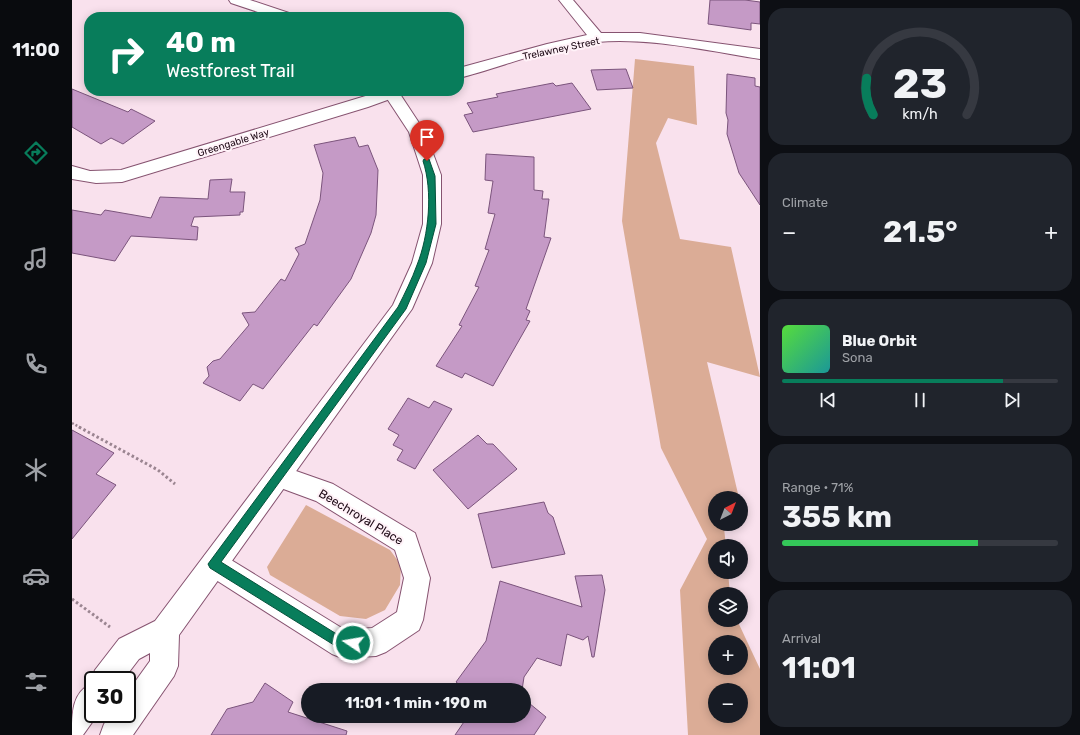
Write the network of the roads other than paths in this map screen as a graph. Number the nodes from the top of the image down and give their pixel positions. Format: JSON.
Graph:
{"nodes":[{"id":1,"x":236,"y":0,"type":"edge"},
{"id":2,"x":566,"y":0,"type":"edge"},
{"id":3,"x":273,"y":12,"type":"edge"},
{"id":4,"x":597,"y":38,"type":"junction"},
{"id":5,"x":760,"y":54,"type":"edge"},
{"id":6,"x":464,"y":72,"type":"edge"},
{"id":7,"x":382,"y":96,"type":"edge"},
{"id":8,"x":396,"y":96,"type":"edge"},
{"id":9,"x":72,"y":172,"type":"edge"},
{"id":10,"x":279,"y":476,"type":"junction"},
{"id":11,"x":214,"y":564,"type":"junction"},
{"id":12,"x":165,"y":630,"type":"junction"},
{"id":13,"x":112,"y":671,"type":"edge"},
{"id":14,"x":84,"y":709,"type":"edge"},
{"id":15,"x":72,"y":724,"type":"edge"},
{"id":16,"x":115,"y":735,"type":"edge"}],
"edges":[{"from":1,"to":3,"type":"street"},
{"from":2,"to":4,"type":"street"},
{"from":4,"to":5,"type":"street","name":"Trelawney Street"},
{"from":4,"to":6,"type":"street","name":"Trelawney Street"},
{"from":7,"to":9,"type":"street","name":"Greengable Way"},
{"from":8,"to":10,"type":"street"},
{"from":10,"to":11,"type":"street"},
{"from":10,"to":11,"type":"street","name":"Beechroyal Place"},
{"from":11,"to":12,"type":"street"},
{"from":12,"to":13,"type":"street"},
{"from":12,"to":16,"type":"street"},
{"from":14,"to":15,"type":"street"}]}
